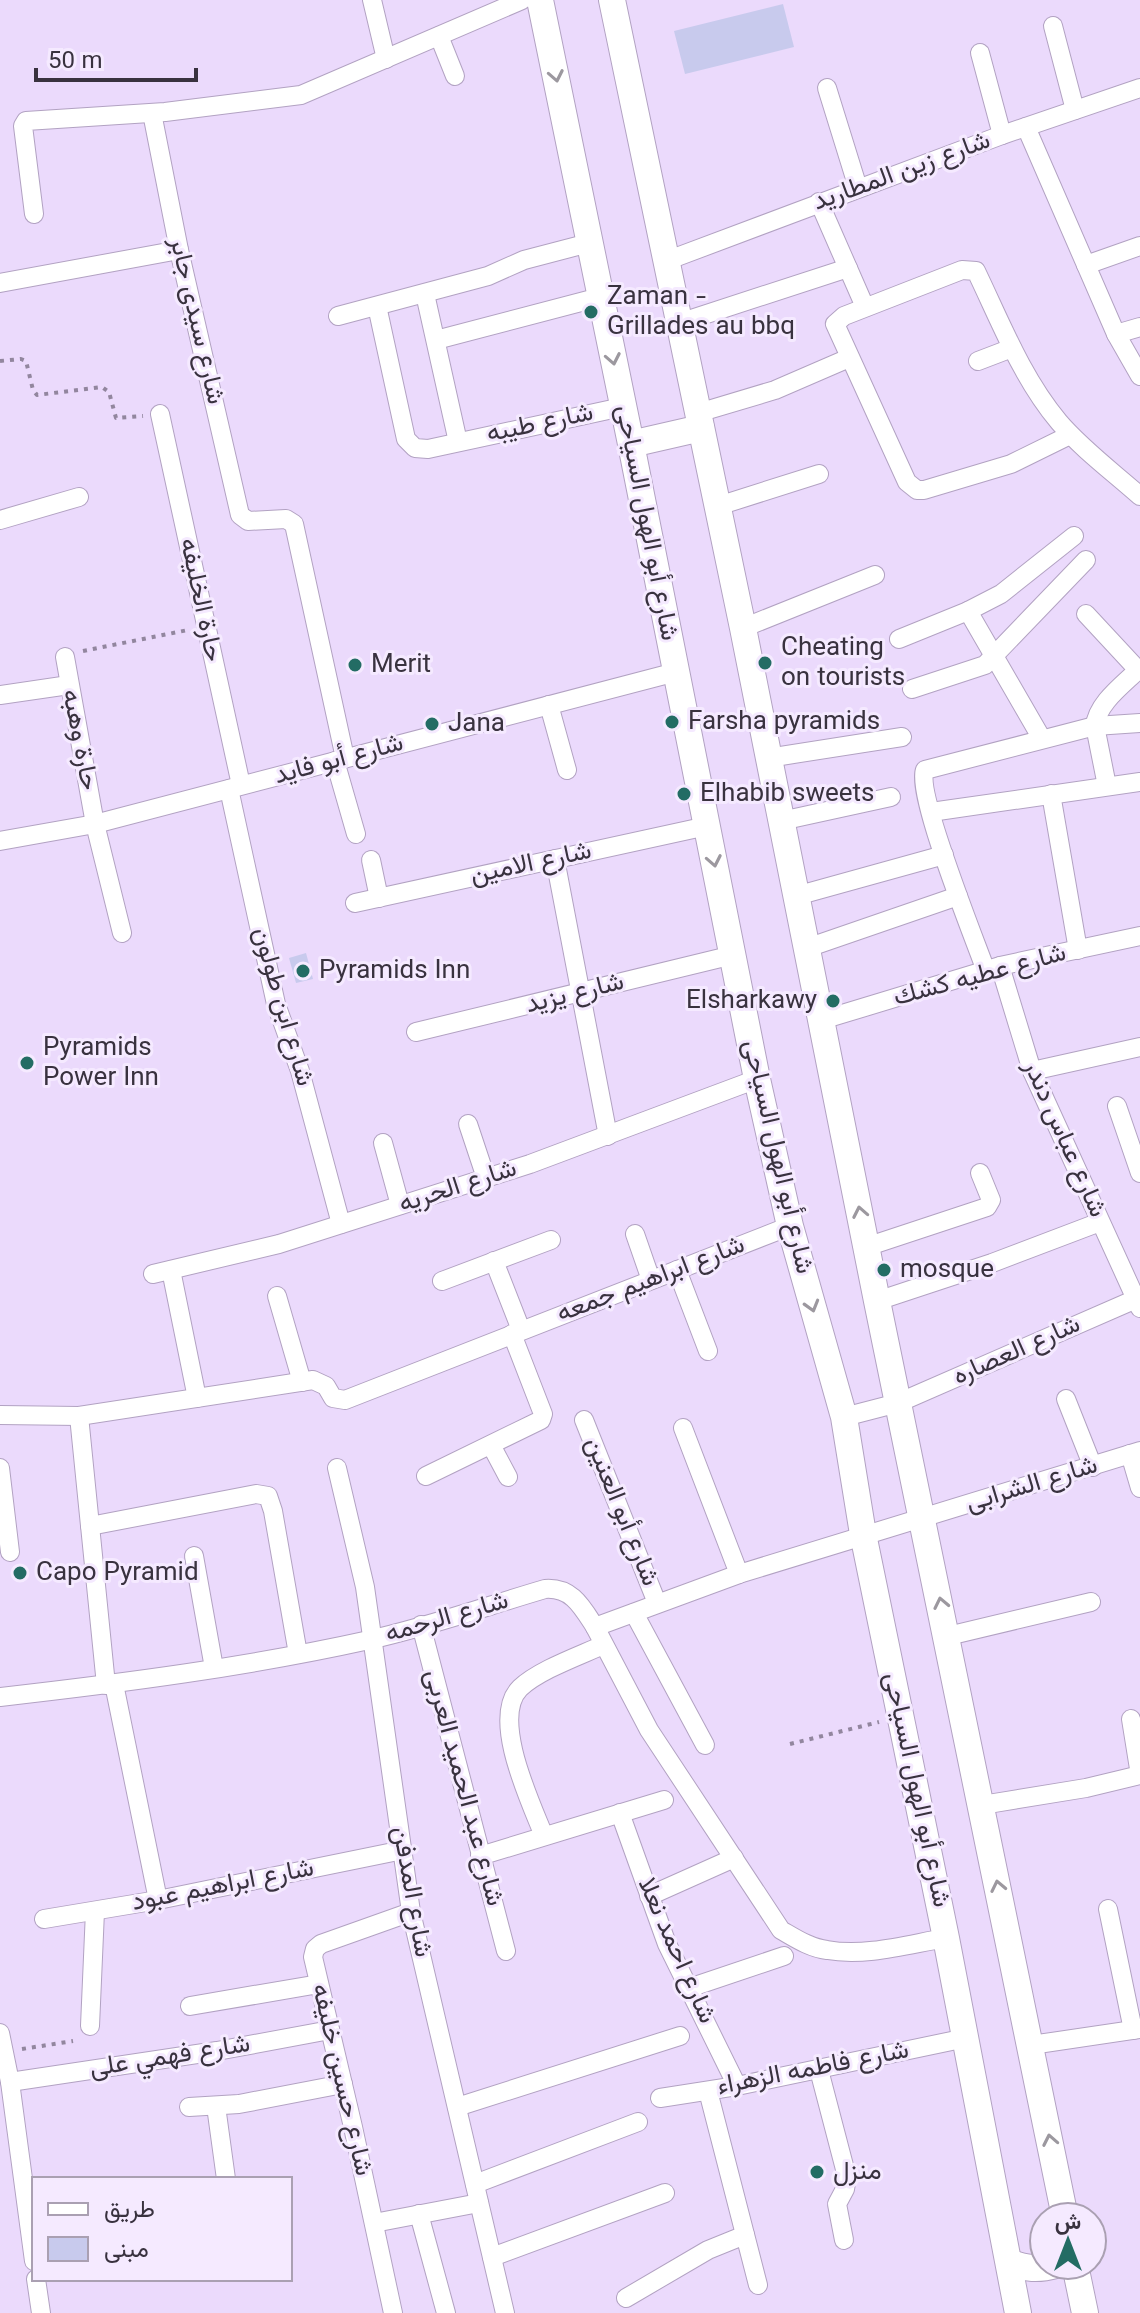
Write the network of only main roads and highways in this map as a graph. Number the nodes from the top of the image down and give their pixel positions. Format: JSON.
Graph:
{"nodes":[{"id":1,"x":540,"y":0,"type":"edge"},
{"id":2,"x":612,"y":0,"type":"edge"},
{"id":3,"x":700,"y":421,"type":"junction"},
{"id":4,"x":631,"y":444,"type":"junction"},
{"id":5,"x":1062,"y":2201,"type":"edge"},
{"id":6,"x":1009,"y":2262,"type":"junction"},
{"id":7,"x":1028,"y":2269,"type":"edge"},
{"id":8,"x":1078,"y":2281,"type":"edge"},
{"id":9,"x":1018,"y":2313,"type":"edge"},
{"id":10,"x":1085,"y":2313,"type":"edge"}],
"edges":[{"from":1,"to":4,"type":"main road","name":"شارع أبو الهول السياحى","one_way":true},
{"from":2,"to":3,"type":"main road"},
{"from":3,"to":4,"type":"main road"},
{"from":5,"to":3,"type":"main road","one_way":true},
{"from":4,"to":6,"type":"main road","name":"شارع أبو الهول السياحى","one_way":true},
{"from":6,"to":7,"type":"main road"},
{"from":6,"to":9,"type":"main road","name":"شارع أبو الهول السياحى"},
{"from":8,"to":10,"type":"main road"}]}
